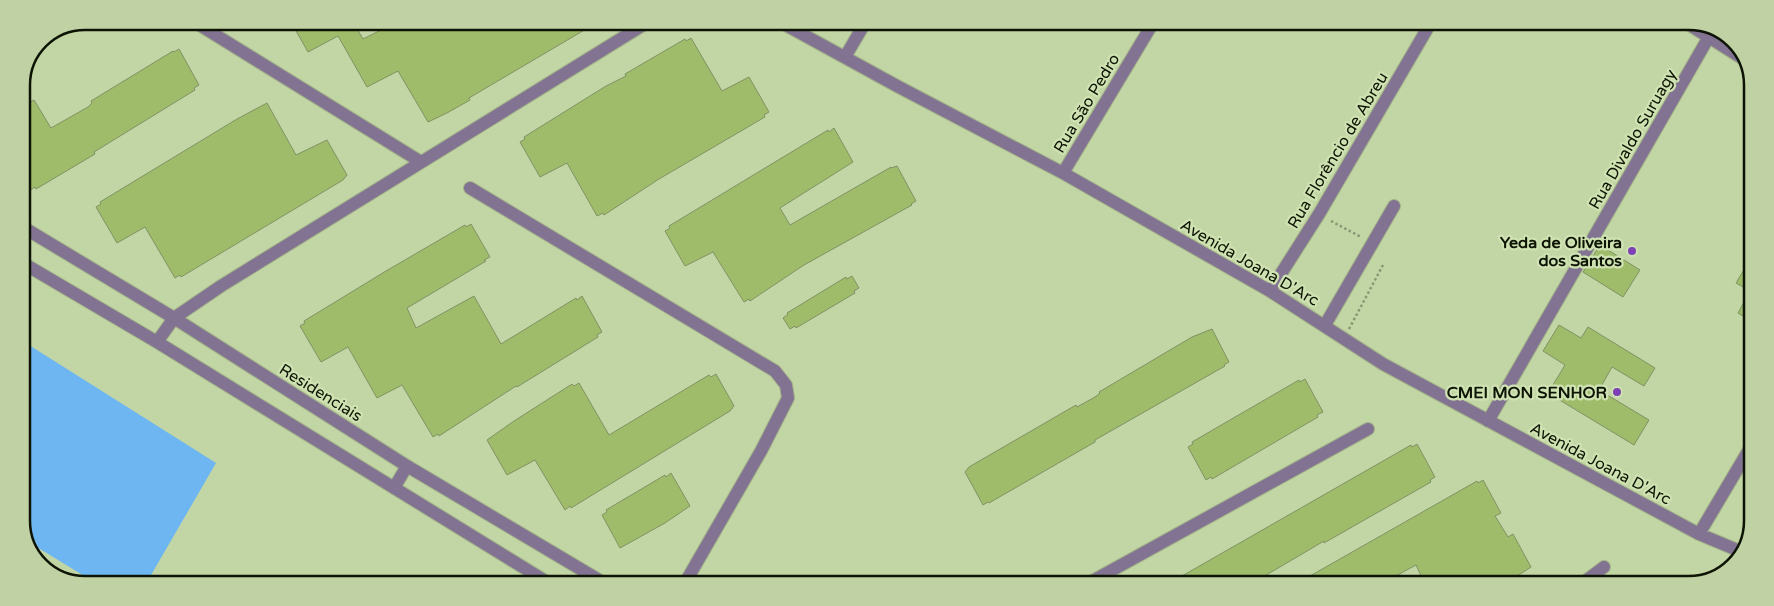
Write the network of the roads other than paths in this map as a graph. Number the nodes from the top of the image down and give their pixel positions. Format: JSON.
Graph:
{"nodes":[{"id":1,"x":218,"y":30,"type":"edge"},
{"id":2,"x":635,"y":30,"type":"edge"},
{"id":3,"x":795,"y":30,"type":"edge"},
{"id":4,"x":861,"y":30,"type":"edge"},
{"id":5,"x":1149,"y":30,"type":"edge"},
{"id":6,"x":1426,"y":30,"type":"edge"},
{"id":7,"x":1711,"y":35,"type":"edge"},
{"id":8,"x":845,"y":57,"type":"junction"},
{"id":9,"x":420,"y":162,"type":"junction"},
{"id":10,"x":1064,"y":173,"type":"junction"},
{"id":11,"x":470,"y":188,"type":"dead end"},
{"id":12,"x":1394,"y":206,"type":"dead end"},
{"id":13,"x":30,"y":231,"type":"edge"},
{"id":14,"x":30,"y":267,"type":"edge"},
{"id":15,"x":1270,"y":291,"type":"junction"},
{"id":16,"x":174,"y":318,"type":"junction"},
{"id":17,"x":1325,"y":325,"type":"junction"},
{"id":18,"x":157,"y":342,"type":"junction"},
{"id":19,"x":1488,"y":422,"type":"junction"},
{"id":20,"x":1368,"y":429,"type":"dead end"},
{"id":21,"x":1744,"y":458,"type":"edge"},
{"id":22,"x":408,"y":466,"type":"junction"},
{"id":23,"x":394,"y":488,"type":"junction"},
{"id":24,"x":1700,"y":534,"type":"junction"},
{"id":25,"x":1736,"y":549,"type":"edge"},
{"id":26,"x":1604,"y":566,"type":"dead end"},
{"id":27,"x":537,"y":576,"type":"edge"},
{"id":28,"x":594,"y":576,"type":"edge"},
{"id":29,"x":689,"y":576,"type":"edge"},
{"id":30,"x":1102,"y":576,"type":"edge"},
{"id":31,"x":1591,"y":576,"type":"edge"}],
"edges":[{"from":1,"to":9,"type":"street"},
{"from":2,"to":9,"type":"street"},
{"from":3,"to":8,"type":"street","name":"Avenida Joana D'Arc"},
{"from":4,"to":8,"type":"street"},
{"from":5,"to":10,"type":"street","name":"Rua São Pedro"},
{"from":6,"to":15,"type":"street","name":"Rua Florêncio de Abreu"},
{"from":7,"to":19,"type":"street","name":"Rua Divaldo Suruagy"},
{"from":8,"to":10,"type":"street","name":"Avenida Joana D'Arc"},
{"from":9,"to":16,"type":"street"},
{"from":10,"to":15,"type":"street","name":"Avenida Joana D'Arc"},
{"from":11,"to":29,"type":"street"},
{"from":12,"to":17,"type":"street"},
{"from":13,"to":16,"type":"street","name":"Residenciais"},
{"from":14,"to":18,"type":"street"},
{"from":15,"to":17,"type":"street","name":"Avenida Joana D'Arc"},
{"from":16,"to":18,"type":"street"},
{"from":16,"to":22,"type":"street","name":"Residenciais"},
{"from":17,"to":19,"type":"street","name":"Avenida Joana D'Arc"},
{"from":18,"to":23,"type":"street"},
{"from":19,"to":24,"type":"street","name":"Avenida Joana D'Arc"},
{"from":20,"to":30,"type":"street"},
{"from":21,"to":24,"type":"street"},
{"from":22,"to":23,"type":"street"},
{"from":22,"to":28,"type":"street","name":"Residenciais"},
{"from":23,"to":27,"type":"street"},
{"from":24,"to":25,"type":"street","name":"Avenida Joana D'Arc"},
{"from":26,"to":31,"type":"street"}]}
